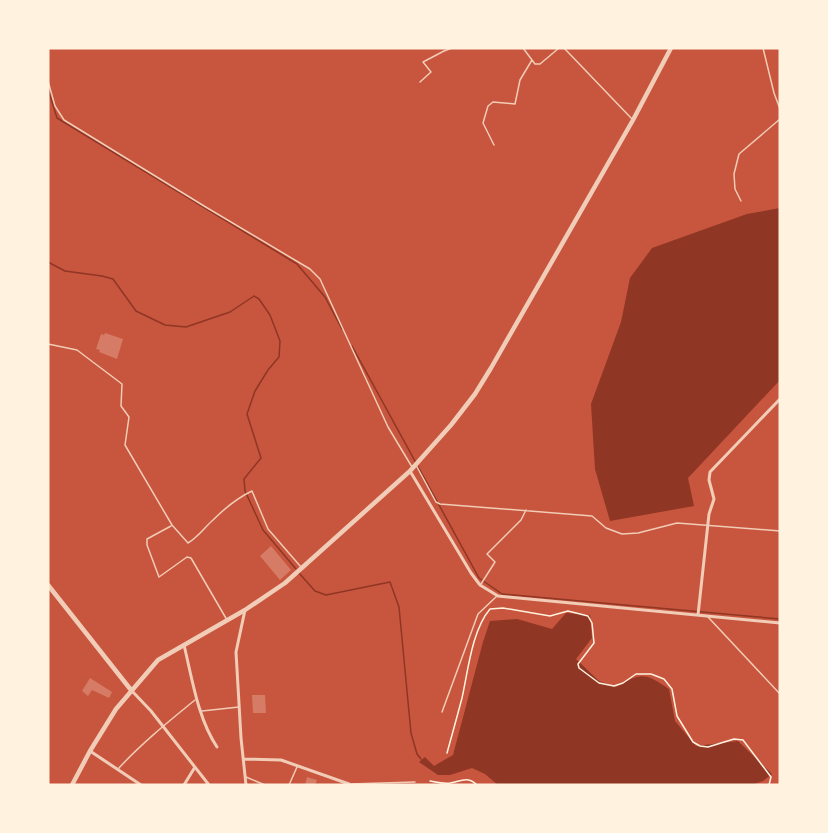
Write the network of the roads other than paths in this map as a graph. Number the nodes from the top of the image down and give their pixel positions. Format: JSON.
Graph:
{"nodes":[{"id":1,"x":452,"y":48,"type":"edge"},
{"id":2,"x":523,"y":48,"type":"edge"},
{"id":3,"x":559,"y":48,"type":"edge"},
{"id":4,"x":564,"y":48,"type":"edge"},
{"id":5,"x":671,"y":48,"type":"edge"},
{"id":6,"x":763,"y":48,"type":"edge"},
{"id":7,"x":532,"y":60,"type":"junction"},
{"id":8,"x":48,"y":81,"type":"edge"},
{"id":9,"x":420,"y":82,"type":"dead end"},
{"id":10,"x":780,"y":109,"type":"edge"},
{"id":11,"x":780,"y":119,"type":"edge"},
{"id":12,"x":633,"y":120,"type":"junction"},
{"id":13,"x":494,"y":145,"type":"dead end"},
{"id":14,"x":741,"y":201,"type":"dead end"},
{"id":15,"x":48,"y":345,"type":"edge"},
{"id":16,"x":780,"y":399,"type":"edge"},
{"id":17,"x":413,"y":468,"type":"junction"},
{"id":18,"x":526,"y":510,"type":"junction"},
{"id":19,"x":172,"y":525,"type":"junction"},
{"id":20,"x":708,"y":525,"type":"junction"},
{"id":21,"x":780,"y":531,"type":"edge"},
{"id":22,"x":301,"y":568,"type":"junction"},
{"id":23,"x":48,"y":585,"type":"edge"},
{"id":24,"x":480,"y":585,"type":"junction"},
{"id":25,"x":498,"y":596,"type":"junction"},
{"id":26,"x":245,"y":610,"type":"junction"},
{"id":27,"x":698,"y":615,"type":"junction"},
{"id":28,"x":707,"y":616,"type":"junction"},
{"id":29,"x":227,"y":620,"type":"junction"},
{"id":30,"x":780,"y":623,"type":"edge"},
{"id":31,"x":184,"y":645,"type":"junction"},
{"id":32,"x":131,"y":690,"type":"junction"},
{"id":33,"x":780,"y":694,"type":"edge"},
{"id":34,"x":197,"y":699,"type":"junction"},
{"id":35,"x":239,"y":707,"type":"junction"},
{"id":36,"x":201,"y":711,"type":"junction"},
{"id":37,"x":442,"y":712,"type":"dead end"},
{"id":38,"x":162,"y":726,"type":"junction"},
{"id":39,"x":217,"y":747,"type":"dead end"},
{"id":40,"x":90,"y":751,"type":"junction"},
{"id":41,"x":244,"y":759,"type":"junction"},
{"id":42,"x":297,"y":766,"type":"junction"},
{"id":43,"x":195,"y":767,"type":"junction"},
{"id":44,"x":117,"y":769,"type":"junction"},
{"id":45,"x":245,"y":776,"type":"junction"},
{"id":46,"x":416,"y":782,"type":"dead end"},
{"id":47,"x":349,"y":784,"type":"edge"},
{"id":48,"x":72,"y":785,"type":"edge"},
{"id":49,"x":141,"y":785,"type":"edge"},
{"id":50,"x":184,"y":785,"type":"edge"},
{"id":51,"x":210,"y":785,"type":"edge"},
{"id":52,"x":246,"y":785,"type":"edge"},
{"id":53,"x":265,"y":785,"type":"edge"},
{"id":54,"x":289,"y":785,"type":"edge"}],
"edges":[{"from":1,"to":9,"type":"lane"},
{"from":2,"to":7,"type":"lane"},
{"from":3,"to":7,"type":"lane"},
{"from":4,"to":12,"type":"lane"},
{"from":5,"to":12,"type":"street"},
{"from":6,"to":10,"type":"lane"},
{"from":7,"to":13,"type":"lane"},
{"from":8,"to":17,"type":"lane"},
{"from":11,"to":14,"type":"lane"},
{"from":12,"to":17,"type":"street"},
{"from":15,"to":19,"type":"lane"},
{"from":16,"to":20,"type":"street"},
{"from":17,"to":18,"type":"lane"},
{"from":17,"to":22,"type":"street"},
{"from":17,"to":24,"type":"street"},
{"from":18,"to":20,"type":"lane"},
{"from":18,"to":24,"type":"lane"},
{"from":19,"to":22,"type":"lane"},
{"from":19,"to":29,"type":"lane"},
{"from":20,"to":21,"type":"lane"},
{"from":20,"to":27,"type":"street"},
{"from":22,"to":26,"type":"street"},
{"from":23,"to":32,"type":"street"},
{"from":24,"to":25,"type":"street"},
{"from":25,"to":27,"type":"street"},
{"from":25,"to":37,"type":"lane"},
{"from":26,"to":29,"type":"street"},
{"from":26,"to":35,"type":"street"},
{"from":27,"to":28,"type":"street"},
{"from":28,"to":30,"type":"street"},
{"from":28,"to":33,"type":"lane"},
{"from":29,"to":31,"type":"street"},
{"from":31,"to":32,"type":"street"},
{"from":31,"to":34,"type":"street"},
{"from":32,"to":38,"type":"street"},
{"from":32,"to":40,"type":"street"},
{"from":34,"to":36,"type":"street"},
{"from":34,"to":38,"type":"lane"},
{"from":35,"to":36,"type":"lane"},
{"from":35,"to":41,"type":"street"},
{"from":36,"to":39,"type":"street"},
{"from":38,"to":43,"type":"street"},
{"from":38,"to":44,"type":"lane"},
{"from":40,"to":44,"type":"street"},
{"from":40,"to":48,"type":"street"},
{"from":41,"to":42,"type":"street"},
{"from":41,"to":45,"type":"street"},
{"from":42,"to":47,"type":"street"},
{"from":42,"to":54,"type":"lane"},
{"from":43,"to":50,"type":"street"},
{"from":43,"to":51,"type":"street"},
{"from":44,"to":49,"type":"street"},
{"from":45,"to":52,"type":"street"},
{"from":45,"to":53,"type":"lane"},
{"from":46,"to":47,"type":"lane"}]}
